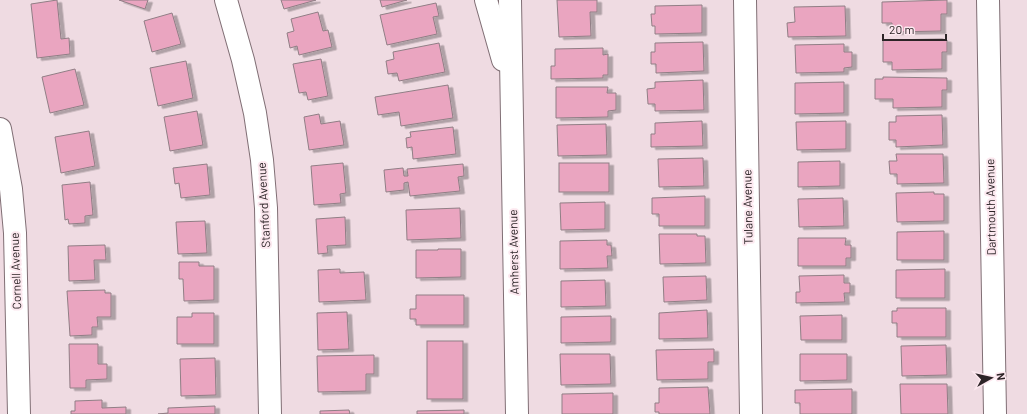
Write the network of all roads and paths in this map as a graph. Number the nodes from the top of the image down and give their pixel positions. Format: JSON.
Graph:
{"nodes":[{"id":1,"x":226,"y":0,"type":"edge"},
{"id":2,"x":486,"y":0,"type":"edge"},
{"id":3,"x":510,"y":0,"type":"edge"},
{"id":4,"x":745,"y":0,"type":"edge"},
{"id":5,"x":988,"y":0,"type":"edge"},
{"id":6,"x":512,"y":89,"type":"junction"},
{"id":7,"x":0,"y":129,"type":"edge"},
{"id":8,"x":19,"y":414,"type":"edge"},
{"id":9,"x":270,"y":414,"type":"edge"},
{"id":10,"x":517,"y":414,"type":"edge"},
{"id":11,"x":751,"y":414,"type":"edge"},
{"id":12,"x":994,"y":414,"type":"edge"}],
"edges":[{"from":1,"to":9,"type":"street","name":"Stanford Avenue"},
{"from":2,"to":6,"type":"street","name":"Amherst Avenue"},
{"from":3,"to":6,"type":"street","name":"Amherst Avenue"},
{"from":4,"to":11,"type":"street","name":"Tulane Avenue"},
{"from":5,"to":12,"type":"street","name":"Dartmouth Avenue"},
{"from":6,"to":10,"type":"street","name":"Amherst Avenue"},
{"from":7,"to":8,"type":"street","name":"Cornell Avenue"}]}
